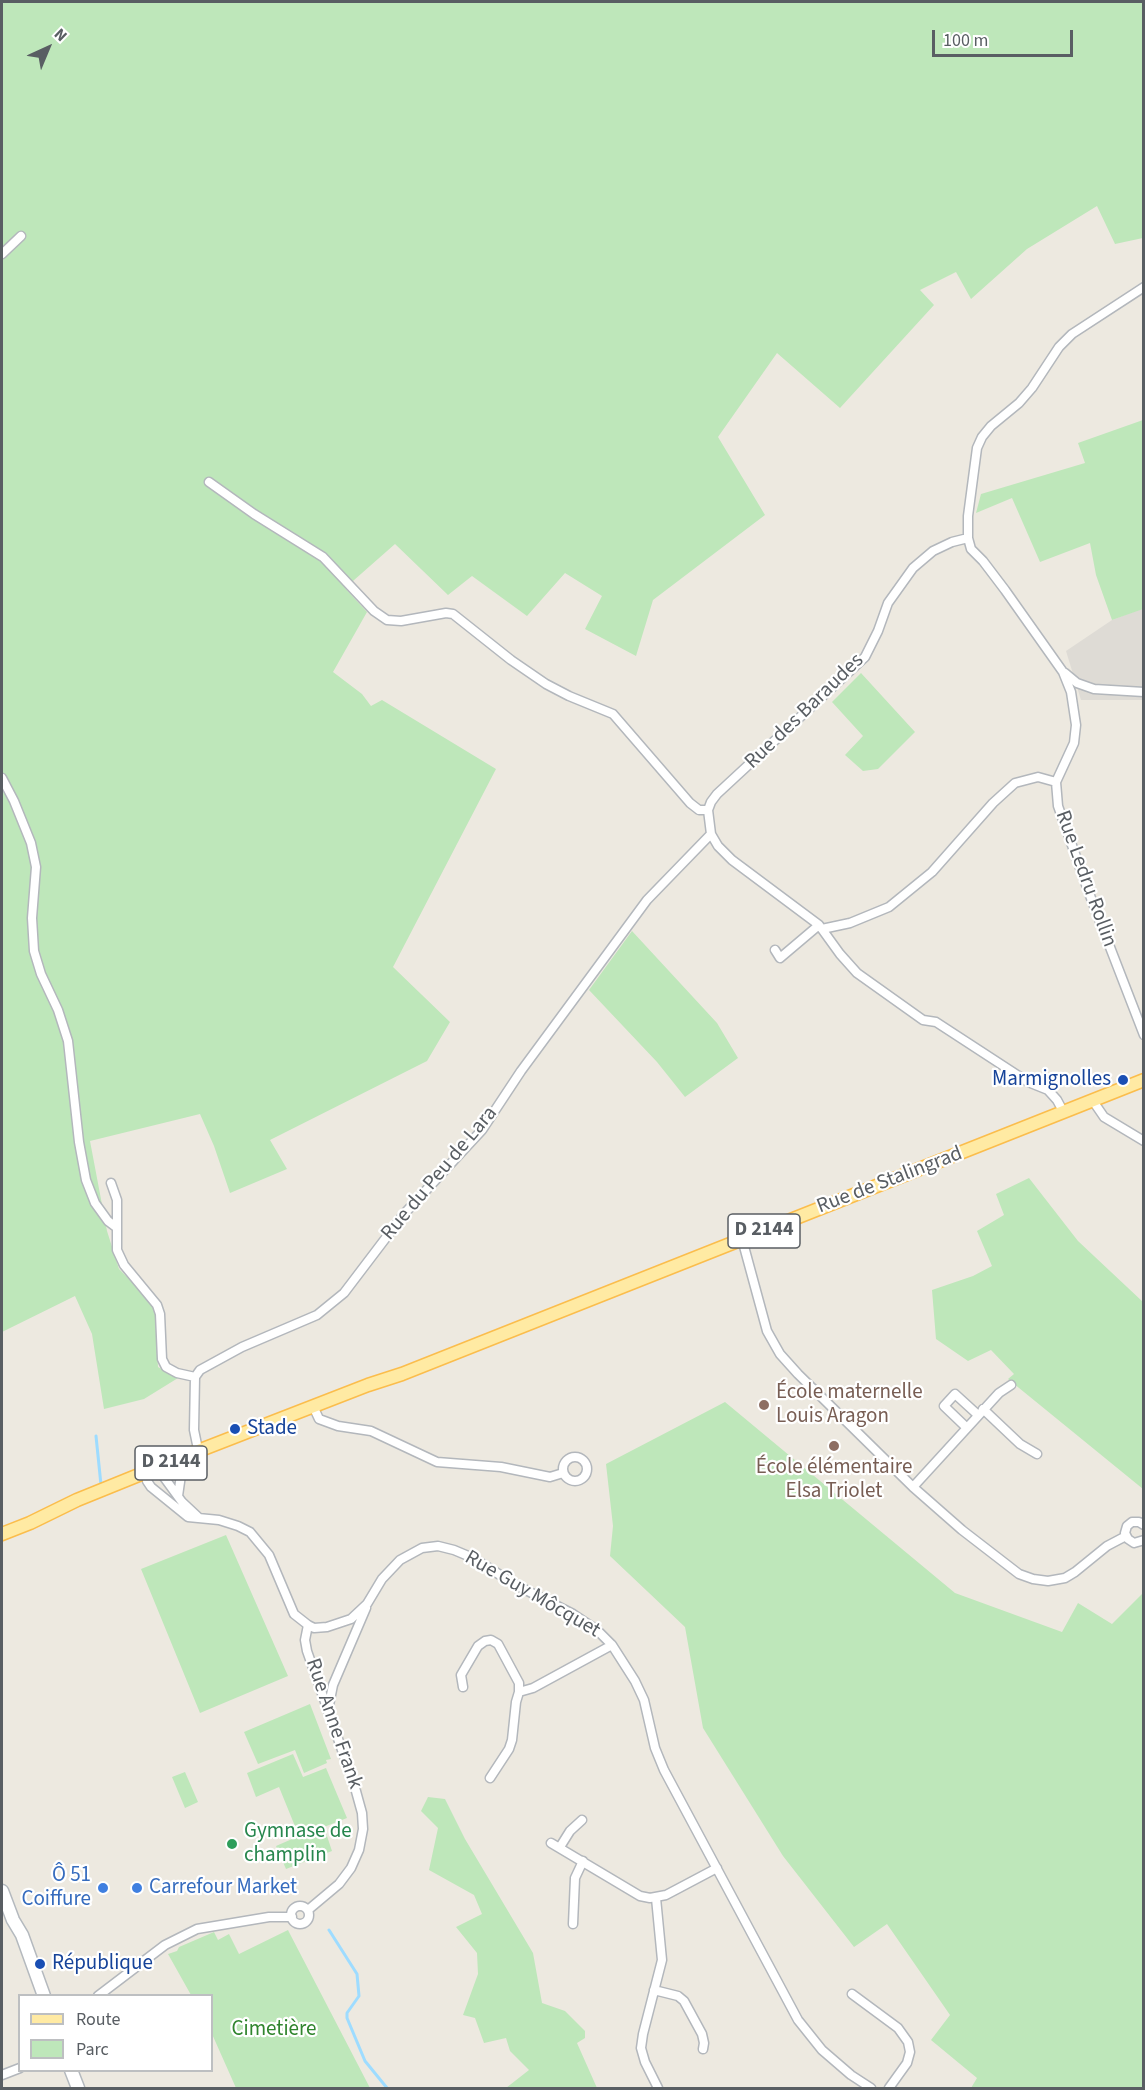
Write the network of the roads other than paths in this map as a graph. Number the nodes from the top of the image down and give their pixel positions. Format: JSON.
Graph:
{"nodes":[{"id":1,"x":21,"y":236,"type":"dead end"},
{"id":2,"x":2,"y":254,"type":"edge"},
{"id":3,"x":1143,"y":286,"type":"edge"},
{"id":4,"x":209,"y":482,"type":"dead end"},
{"id":5,"x":968,"y":538,"type":"junction"},
{"id":6,"x":1063,"y":672,"type":"junction"},
{"id":7,"x":1143,"y":692,"type":"edge"},
{"id":8,"x":2,"y":778,"type":"edge"},
{"id":9,"x":1056,"y":782,"type":"junction"},
{"id":10,"x":708,"y":810,"type":"junction"},
{"id":11,"x":711,"y":834,"type":"junction"},
{"id":12,"x":821,"y":927,"type":"junction"},
{"id":13,"x":775,"y":950,"type":"dead end"},
{"id":14,"x":1143,"y":1035,"type":"edge"},
{"id":15,"x":1143,"y":1080,"type":"edge"},
{"id":16,"x":1094,"y":1101,"type":"junction"},
{"id":17,"x":1064,"y":1113,"type":"junction"},
{"id":18,"x":1143,"y":1141,"type":"edge"},
{"id":19,"x":111,"y":1183,"type":"dead end"},
{"id":20,"x":116,"y":1227,"type":"junction"},
{"id":21,"x":742,"y":1239,"type":"junction"},
{"id":22,"x":195,"y":1377,"type":"junction"},
{"id":23,"x":1011,"y":1385,"type":"dead end"},
{"id":24,"x":314,"y":1410,"type":"junction"},
{"id":25,"x":981,"y":1412,"type":"junction"},
{"id":26,"x":967,"y":1428,"type":"junction"},
{"id":27,"x":1037,"y":1454,"type":"dead end"},
{"id":28,"x":199,"y":1455,"type":"junction"},
{"id":29,"x":188,"y":1464,"type":"junction"},
{"id":30,"x":563,"y":1473,"type":"dead end"},
{"id":31,"x":154,"y":1474,"type":"junction"},
{"id":32,"x":913,"y":1486,"type":"junction"},
{"id":33,"x":178,"y":1496,"type":"junction"},
{"id":34,"x":198,"y":1517,"type":"junction"},
{"id":35,"x":1143,"y":1523,"type":"edge"},
{"id":36,"x":2,"y":1534,"type":"edge"},
{"id":37,"x":1126,"y":1536,"type":"junction"},
{"id":38,"x":1143,"y":1540,"type":"edge"},
{"id":39,"x":367,"y":1604,"type":"junction"},
{"id":40,"x":308,"y":1625,"type":"junction"},
{"id":41,"x":612,"y":1645,"type":"junction"},
{"id":42,"x":463,"y":1687,"type":"dead end"},
{"id":43,"x":519,"y":1692,"type":"junction"},
{"id":44,"x":328,"y":1708,"type":"junction"},
{"id":45,"x":490,"y":1778,"type":"dead end"},
{"id":46,"x":582,"y":1820,"type":"dead end"},
{"id":47,"x":551,"y":1843,"type":"dead end"},
{"id":48,"x":560,"y":1847,"type":"junction"},
{"id":49,"x":584,"y":1861,"type":"junction"},
{"id":50,"x":717,"y":1868,"type":"junction"},
{"id":51,"x":2,"y":1891,"type":"edge"},
{"id":52,"x":656,"y":1898,"type":"junction"},
{"id":53,"x":573,"y":1924,"type":"dead end"},
{"id":54,"x":654,"y":1990,"type":"junction"},
{"id":55,"x":44,"y":1994,"type":"edge"},
{"id":56,"x":99,"y":1994,"type":"edge"},
{"id":57,"x":852,"y":1994,"type":"dead end"},
{"id":58,"x":703,"y":2049,"type":"dead end"},
{"id":59,"x":18,"y":2069,"type":"edge"},
{"id":60,"x":72,"y":2072,"type":"edge"},
{"id":61,"x":2,"y":2075,"type":"edge"},
{"id":62,"x":78,"y":2088,"type":"edge"},
{"id":63,"x":658,"y":2088,"type":"edge"},
{"id":64,"x":871,"y":2088,"type":"edge"},
{"id":65,"x":889,"y":2088,"type":"edge"}],
"edges":[{"from":1,"to":2,"type":"street"},
{"from":3,"to":5,"type":"street"},
{"from":4,"to":10,"type":"street"},
{"from":5,"to":6,"type":"street","name":"Rue Ledru Rollin"},
{"from":5,"to":10,"type":"street","name":"Rue des Baraudes"},
{"from":6,"to":7,"type":"street"},
{"from":6,"to":9,"type":"street","name":"Rue Ledru Rollin"},
{"from":8,"to":20,"type":"street"},
{"from":9,"to":12,"type":"street"},
{"from":9,"to":14,"type":"street","name":"Rue Ledru Rollin"},
{"from":10,"to":11,"type":"street"},
{"from":11,"to":12,"type":"street"},
{"from":11,"to":22,"type":"street","name":"Rue du Peu de Lara"},
{"from":12,"to":13,"type":"street"},
{"from":12,"to":17,"type":"street"},
{"from":15,"to":16,"type":"main road","name":"Rue de Stalingrad","number":"D 2144"},
{"from":16,"to":17,"type":"main road","name":"Rue de Stalingrad","number":"D 2144"},
{"from":16,"to":18,"type":"street"},
{"from":17,"to":21,"type":"main road","name":"Rue de Stalingrad","number":"D 2144"},
{"from":19,"to":20,"type":"street"},
{"from":20,"to":22,"type":"street"},
{"from":21,"to":24,"type":"main road","name":"Rue de Stalingrad","number":"D 2144"},
{"from":21,"to":32,"type":"street"},
{"from":22,"to":28,"type":"street"},
{"from":23,"to":25,"type":"street"},
{"from":24,"to":28,"type":"main road","number":"D 2144"},
{"from":24,"to":30,"type":"street"},
{"from":25,"to":26,"type":"street"},
{"from":25,"to":26,"type":"street"},
{"from":25,"to":27,"type":"street"},
{"from":26,"to":32,"type":"street"},
{"from":28,"to":29,"type":"main road","number":"D 2144"},
{"from":28,"to":31,"type":"main road","number":"D 2144"},
{"from":29,"to":31,"type":"main road","number":"D 2144"},
{"from":29,"to":33,"type":"street"},
{"from":31,"to":33,"type":"street"},
{"from":31,"to":34,"type":"street"},
{"from":31,"to":36,"type":"main road","number":"D 2144"},
{"from":32,"to":37,"type":"street"},
{"from":33,"to":34,"type":"street"},
{"from":34,"to":40,"type":"street"},
{"from":35,"to":37,"type":"street"},
{"from":37,"to":38,"type":"street"},
{"from":39,"to":40,"type":"street","name":"Rue Guy Môcquet"},
{"from":39,"to":41,"type":"street","name":"Rue Guy Môcquet"},
{"from":39,"to":44,"type":"street"},
{"from":40,"to":44,"type":"street","name":"Rue Anne Frank"},
{"from":41,"to":43,"type":"street"},
{"from":41,"to":50,"type":"street","name":"Rue Guy Môcquet"},
{"from":42,"to":43,"type":"street"},
{"from":43,"to":45,"type":"street"},
{"from":44,"to":56,"type":"street","name":"Rue Anne Frank"},
{"from":46,"to":48,"type":"street"},
{"from":47,"to":48,"type":"street"},
{"from":48,"to":49,"type":"street"},
{"from":49,"to":52,"type":"street"},
{"from":49,"to":53,"type":"street"},
{"from":50,"to":52,"type":"street"},
{"from":50,"to":64,"type":"street","name":"Rue Guy Môcquet"},
{"from":51,"to":55,"type":"street"},
{"from":52,"to":54,"type":"street"},
{"from":54,"to":58,"type":"street"},
{"from":54,"to":63,"type":"street"},
{"from":57,"to":65,"type":"street"},
{"from":59,"to":61,"type":"street"},
{"from":60,"to":62,"type":"street"}]}
